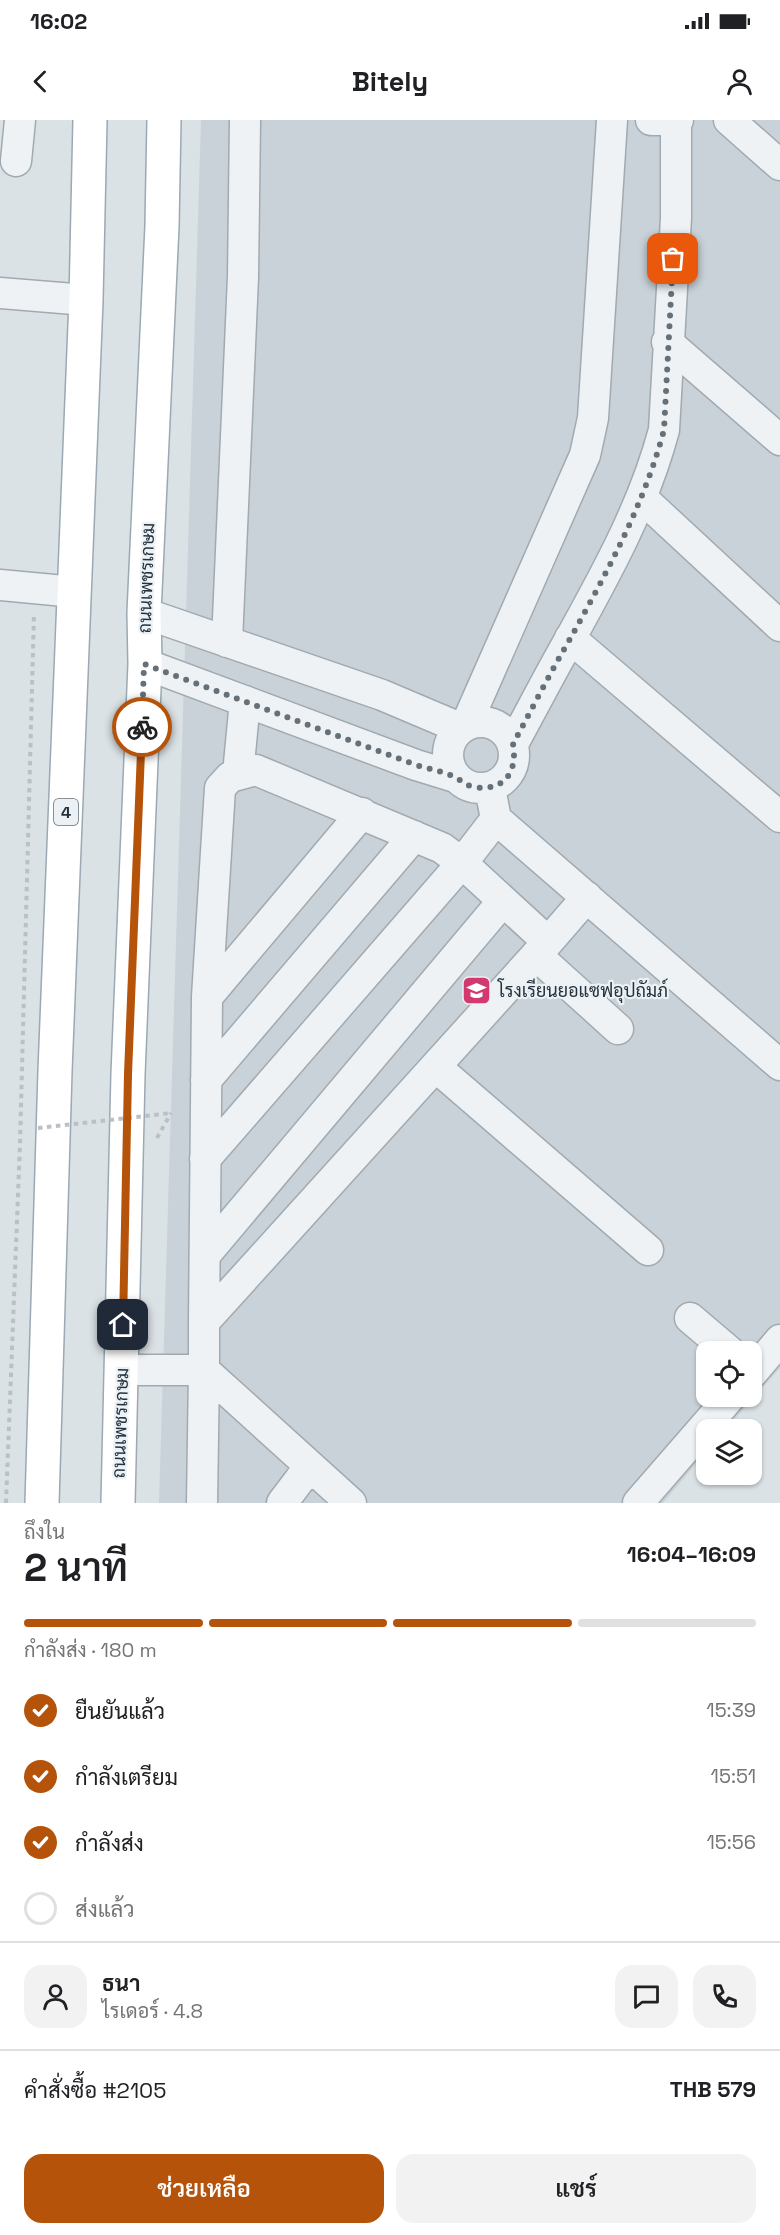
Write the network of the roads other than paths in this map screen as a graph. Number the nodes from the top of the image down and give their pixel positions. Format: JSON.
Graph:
{"nodes":[{"id":1,"x":20,"y":120,"type":"edge"},
{"id":2,"x":90,"y":120,"type":"edge"},
{"id":3,"x":164,"y":120,"type":"edge"},
{"id":4,"x":245,"y":120,"type":"edge"},
{"id":5,"x":612,"y":120,"type":"edge"},
{"id":6,"x":651,"y":120,"type":"edge"},
{"id":7,"x":677,"y":120,"type":"edge"},
{"id":8,"x":747,"y":126,"type":"edge"},
{"id":9,"x":16,"y":161,"type":"dead end"},
{"id":10,"x":780,"y":165,"type":"edge"},
{"id":11,"x":0,"y":293,"type":"edge"},
{"id":12,"x":86,"y":300,"type":"junction"},
{"id":13,"x":667,"y":342,"type":"junction"},
{"id":14,"x":780,"y":441,"type":"edge"},
{"id":15,"x":642,"y":498,"type":"junction"},
{"id":16,"x":0,"y":585,"type":"edge"},
{"id":17,"x":75,"y":592,"type":"junction"},
{"id":18,"x":144,"y":613,"type":"junction"},
{"id":19,"x":780,"y":626,"type":"edge"},
{"id":20,"x":570,"y":638,"type":"junction"},
{"id":21,"x":237,"y":645,"type":"junction"},
{"id":22,"x":144,"y":664,"type":"junction"},
{"id":23,"x":239,"y":698,"type":"junction"},
{"id":24,"x":463,"y":727,"type":"junction"},
{"id":25,"x":513,"y":744,"type":"junction"},
{"id":26,"x":238,"y":774,"type":"junction"},
{"id":27,"x":455,"y":777,"type":"junction"},
{"id":28,"x":489,"y":788,"type":"junction"},
{"id":29,"x":362,"y":813,"type":"junction"},
{"id":30,"x":780,"y":817,"type":"edge"},
{"id":31,"x":496,"y":819,"type":"junction"},
{"id":32,"x":414,"y":836,"type":"junction"},
{"id":33,"x":462,"y":862,"type":"junction"},
{"id":34,"x":587,"y":897,"type":"junction"},
{"id":35,"x":503,"y":901,"type":"junction"},
{"id":36,"x":542,"y":949,"type":"junction"},
{"id":37,"x":207,"y":997,"type":"junction"},
{"id":38,"x":618,"y":1029,"type":"dead end"},
{"id":39,"x":780,"y":1065,"type":"edge"},
{"id":40,"x":436,"y":1067,"type":"junction"},
{"id":41,"x":206,"y":1080,"type":"junction"},
{"id":42,"x":205,"y":1159,"type":"junction"},
{"id":43,"x":648,"y":1250,"type":"dead end"},
{"id":44,"x":205,"y":1255,"type":"junction"},
{"id":45,"x":690,"y":1318,"type":"dead end"},
{"id":46,"x":204,"y":1322,"type":"junction"},
{"id":47,"x":780,"y":1340,"type":"edge"},
{"id":48,"x":717,"y":1341,"type":"edge"},
{"id":49,"x":762,"y":1360,"type":"edge"},
{"id":50,"x":121,"y":1370,"type":"junction"},
{"id":51,"x":204,"y":1370,"type":"junction"},
{"id":52,"x":721,"y":1407,"type":"edge"},
{"id":53,"x":310,"y":1466,"type":"junction"},
{"id":54,"x":42,"y":1503,"type":"edge"},
{"id":55,"x":117,"y":1503,"type":"edge"},
{"id":56,"x":202,"y":1503,"type":"edge"},
{"id":57,"x":282,"y":1503,"type":"edge"},
{"id":58,"x":351,"y":1503,"type":"edge"},
{"id":59,"x":638,"y":1503,"type":"edge"}],
"edges":[{"from":1,"to":9,"type":"street"},
{"from":2,"to":12,"type":"main road","number":"4"},
{"from":3,"to":18,"type":"main road","name":"ถนนเพชรเกษม"},
{"from":4,"to":21,"type":"street"},
{"from":5,"to":24,"type":"street"},
{"from":6,"to":7,"type":"street"},
{"from":7,"to":13,"type":"street"},
{"from":8,"to":10,"type":"street"},
{"from":11,"to":12,"type":"street"},
{"from":12,"to":17,"type":"main road","number":"4"},
{"from":13,"to":14,"type":"street"},
{"from":13,"to":15,"type":"street"},
{"from":15,"to":19,"type":"street"},
{"from":15,"to":20,"type":"street"},
{"from":16,"to":17,"type":"street"},
{"from":17,"to":54,"type":"main road","number":"4"},
{"from":18,"to":21,"type":"street"},
{"from":18,"to":22,"type":"main road","name":"ถนนเพชรเกษม"},
{"from":20,"to":25,"type":"street"},
{"from":20,"to":30,"type":"street"},
{"from":21,"to":23,"type":"street"},
{"from":21,"to":24,"type":"street"},
{"from":22,"to":23,"type":"street"},
{"from":22,"to":50,"type":"main road","name":"ถนนเพชรเกษม"},
{"from":23,"to":26,"type":"street"},
{"from":23,"to":27,"type":"street"},
{"from":24,"to":25,"type":"street"},
{"from":24,"to":27,"type":"street"},
{"from":25,"to":28,"type":"street"},
{"from":26,"to":29,"type":"street"},
{"from":26,"to":37,"type":"street"},
{"from":27,"to":28,"type":"street"},
{"from":28,"to":31,"type":"street"},
{"from":29,"to":32,"type":"street"},
{"from":29,"to":37,"type":"street"},
{"from":31,"to":33,"type":"street"},
{"from":31,"to":34,"type":"street"},
{"from":32,"to":33,"type":"street"},
{"from":32,"to":41,"type":"street"},
{"from":33,"to":35,"type":"street"},
{"from":33,"to":42,"type":"street"},
{"from":34,"to":36,"type":"street"},
{"from":34,"to":39,"type":"street"},
{"from":35,"to":36,"type":"street"},
{"from":35,"to":44,"type":"street"},
{"from":36,"to":38,"type":"street"},
{"from":36,"to":40,"type":"street"},
{"from":37,"to":41,"type":"street"},
{"from":40,"to":43,"type":"street"},
{"from":40,"to":46,"type":"street"},
{"from":41,"to":42,"type":"street"},
{"from":42,"to":44,"type":"street"},
{"from":44,"to":46,"type":"street"},
{"from":45,"to":48,"type":"street"},
{"from":46,"to":51,"type":"street"},
{"from":47,"to":49,"type":"street"},
{"from":50,"to":51,"type":"street"},
{"from":50,"to":55,"type":"main road","name":"ถนนเพชรเกษม"},
{"from":51,"to":53,"type":"street"},
{"from":51,"to":56,"type":"street"},
{"from":52,"to":59,"type":"street"},
{"from":53,"to":57,"type":"street"},
{"from":53,"to":58,"type":"street"}]}
